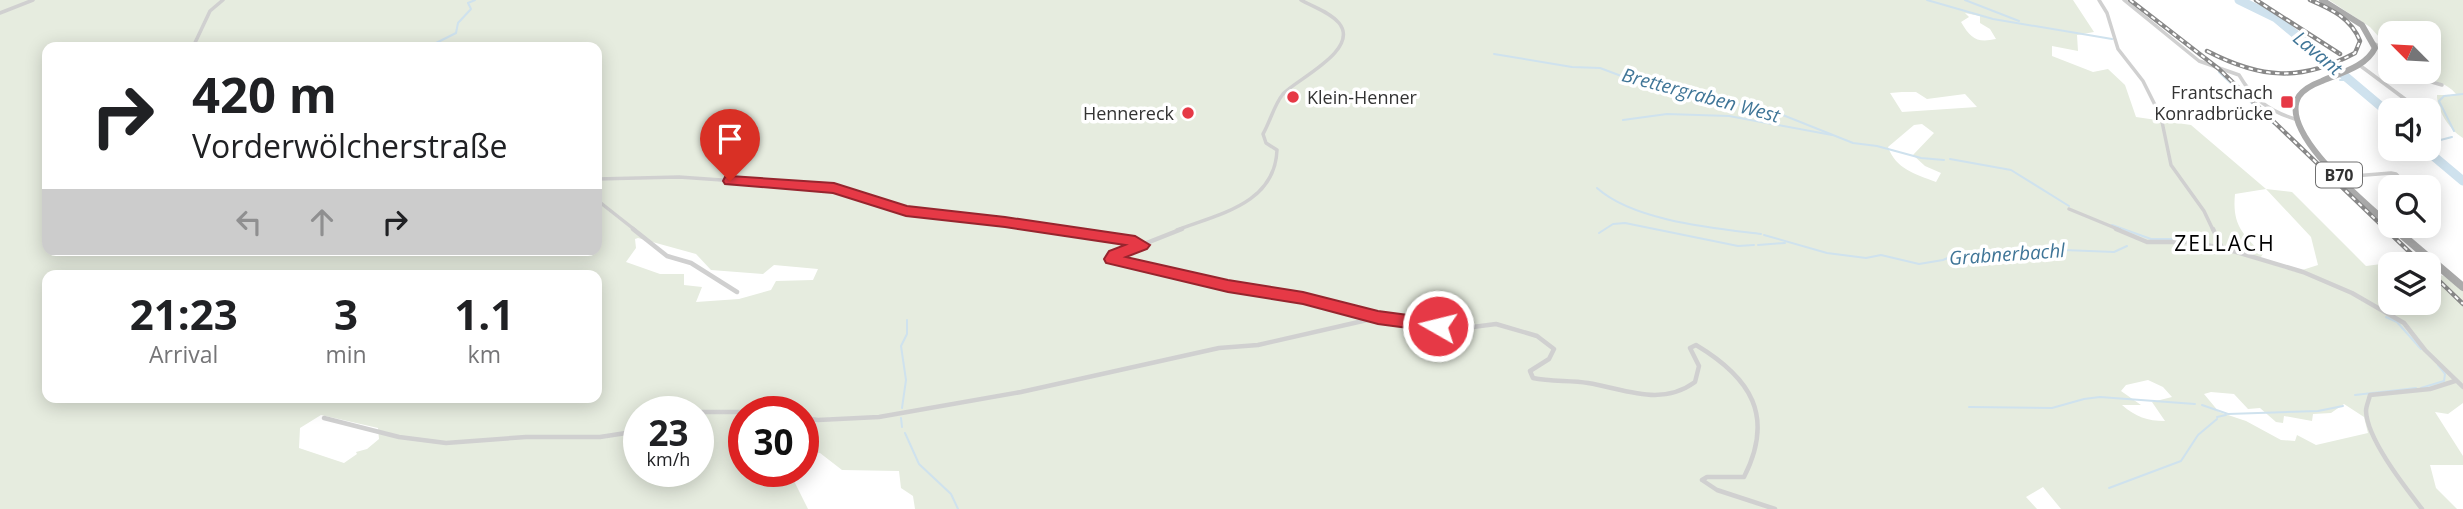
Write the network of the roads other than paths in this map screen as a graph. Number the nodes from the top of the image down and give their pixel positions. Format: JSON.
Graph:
{"nodes":[{"id":1,"x":33,"y":0,"type":"edge"},
{"id":2,"x":223,"y":0,"type":"edge"},
{"id":3,"x":1301,"y":0,"type":"edge"},
{"id":4,"x":2099,"y":0,"type":"edge"},
{"id":5,"x":2124,"y":0,"type":"edge"},
{"id":6,"x":2322,"y":0,"type":"edge"},
{"id":7,"x":0,"y":13,"type":"edge"},
{"id":8,"x":195,"y":42,"type":"edge"},
{"id":9,"x":2375,"y":44,"type":"junction"},
{"id":10,"x":2378,"y":46,"type":"edge"},
{"id":11,"x":2355,"y":66,"type":"junction"},
{"id":12,"x":2439,"y":84,"type":"edge"},
{"id":13,"x":2442,"y":85,"type":"dead end"},
{"id":14,"x":2403,"y":98,"type":"edge"},
{"id":15,"x":2295,"y":119,"type":"junction"},
{"id":16,"x":2396,"y":175,"type":"edge"},
{"id":17,"x":2341,"y":177,"type":"junction"},
{"id":18,"x":602,"y":179,"type":"edge"},
{"id":19,"x":602,"y":204,"type":"edge"},
{"id":20,"x":2069,"y":209,"type":"dead end"},
{"id":21,"x":2378,"y":213,"type":"edge"},
{"id":22,"x":2406,"y":238,"type":"edge"},
{"id":23,"x":1142,"y":245,"type":"junction"},
{"id":24,"x":2223,"y":248,"type":"junction"},
{"id":25,"x":2463,"y":287,"type":"edge"},
{"id":26,"x":737,"y":292,"type":"dead end"},
{"id":27,"x":1378,"y":317,"type":"junction"},
{"id":28,"x":2455,"y":381,"type":"junction"},
{"id":29,"x":2463,"y":387,"type":"edge"},
{"id":30,"x":324,"y":418,"type":"dead end"},
{"id":31,"x":819,"y":420,"type":"edge"},
{"id":32,"x":623,"y":436,"type":"edge"},
{"id":33,"x":1775,"y":509,"type":"edge"},
{"id":34,"x":2422,"y":509,"type":"edge"}],
"edges":[{"from":1,"to":7,"type":"street"},
{"from":2,"to":8,"type":"street"},
{"from":3,"to":23,"type":"street"},
{"from":4,"to":24,"type":"street"},
{"from":5,"to":15,"type":"street"},
{"from":6,"to":9,"type":"main road"},
{"from":9,"to":10,"type":"street"},
{"from":9,"to":11,"type":"main road"},
{"from":11,"to":14,"type":"street"},
{"from":11,"to":15,"type":"main road"},
{"from":12,"to":13,"type":"street"},
{"from":15,"to":17,"type":"main road","number":"B70"},
{"from":16,"to":17,"type":"street"},
{"from":17,"to":21,"type":"main road","number":"B70"},
{"from":18,"to":23,"type":"street"},
{"from":19,"to":26,"type":"street"},
{"from":20,"to":24,"type":"street"},
{"from":22,"to":25,"type":"main road","number":"B70"},
{"from":23,"to":27,"type":"street"},
{"from":24,"to":28,"type":"street"},
{"from":27,"to":31,"type":"street"},
{"from":27,"to":33,"type":"street"},
{"from":28,"to":29,"type":"street"},
{"from":28,"to":34,"type":"street"},
{"from":30,"to":32,"type":"street"}]}
